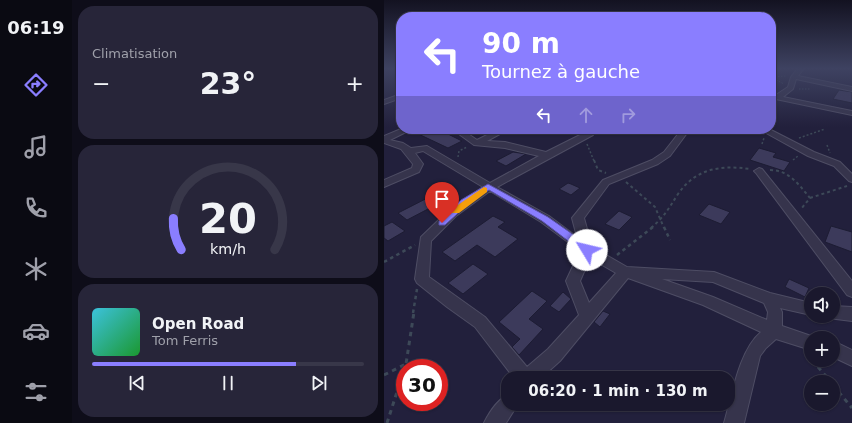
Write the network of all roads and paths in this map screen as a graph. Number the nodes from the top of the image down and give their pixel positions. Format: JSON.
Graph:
{"nodes":[{"id":1,"x":791,"y":88,"type":"edge"},
{"id":2,"x":776,"y":95,"type":"edge"},
{"id":3,"x":776,"y":96,"type":"edge"},
{"id":4,"x":396,"y":98,"type":"edge"},
{"id":5,"x":384,"y":102,"type":"edge"},
{"id":6,"x":852,"y":113,"type":"edge"},
{"id":7,"x":825,"y":129,"type":"dead end"},
{"id":8,"x":397,"y":134,"type":"edge"},
{"id":9,"x":464,"y":134,"type":"edge"},
{"id":10,"x":499,"y":134,"type":"edge"},
{"id":11,"x":586,"y":134,"type":"edge"},
{"id":12,"x":589,"y":134,"type":"edge"},
{"id":13,"x":682,"y":134,"type":"edge"},
{"id":14,"x":773,"y":134,"type":"edge"},
{"id":15,"x":384,"y":140,"type":"edge"},
{"id":16,"x":788,"y":141,"type":"junction"},
{"id":17,"x":477,"y":143,"type":"junction"},
{"id":18,"x":411,"y":151,"type":"junction"},
{"id":19,"x":547,"y":155,"type":"junction"},
{"id":20,"x":459,"y":170,"type":"junction"},
{"id":21,"x":759,"y":171,"type":"junction"},
{"id":22,"x":619,"y":177,"type":"junction"},
{"id":23,"x":852,"y":179,"type":"edge"},
{"id":24,"x":384,"y":184,"type":"edge"},
{"id":25,"x":852,"y":184,"type":"edge"},
{"id":26,"x":488,"y":187,"type":"junction"},
{"id":27,"x":810,"y":198,"type":"junction"},
{"id":28,"x":795,"y":216,"type":"junction"},
{"id":29,"x":660,"y":220,"type":"junction"},
{"id":30,"x":425,"y":240,"type":"junction"},
{"id":31,"x":670,"y":240,"type":"dead end"},
{"id":32,"x":587,"y":250,"type":"junction"},
{"id":33,"x":608,"y":261,"type":"junction"},
{"id":34,"x":384,"y":262,"type":"edge"},
{"id":35,"x":625,"y":272,"type":"junction"},
{"id":36,"x":422,"y":279,"type":"junction"},
{"id":37,"x":852,"y":290,"type":"edge"},
{"id":38,"x":769,"y":299,"type":"junction"},
{"id":39,"x":804,"y":307,"type":"edge"},
{"id":40,"x":840,"y":313,"type":"edge"},
{"id":41,"x":852,"y":314,"type":"edge"},
{"id":42,"x":587,"y":316,"type":"junction"},
{"id":43,"x":774,"y":331,"type":"junction"},
{"id":44,"x":804,"y":340,"type":"edge"},
{"id":45,"x":840,"y":352,"type":"edge"},
{"id":46,"x":852,"y":358,"type":"edge"},
{"id":47,"x":407,"y":359,"type":"edge"},
{"id":48,"x":818,"y":367,"type":"edge"},
{"id":49,"x":396,"y":369,"type":"edge"},
{"id":50,"x":520,"y":371,"type":"edge"},
{"id":51,"x":535,"y":371,"type":"edge"},
{"id":52,"x":384,"y":375,"type":"edge"},
{"id":53,"x":825,"y":375,"type":"edge"},
{"id":54,"x":840,"y":393,"type":"edge"},
{"id":55,"x":396,"y":395,"type":"edge"},
{"id":56,"x":852,"y":408,"type":"edge"},
{"id":57,"x":503,"y":411,"type":"edge"},
{"id":58,"x":387,"y":423,"type":"edge"},
{"id":59,"x":494,"y":423,"type":"edge"},
{"id":60,"x":734,"y":423,"type":"edge"}],
"edges":[{"from":1,"to":2,"type":"street"},
{"from":3,"to":6,"type":"street"},
{"from":4,"to":5,"type":"street"},
{"from":7,"to":16,"type":"path"},
{"from":8,"to":15,"type":"street"},
{"from":9,"to":17,"type":"street"},
{"from":10,"to":17,"type":"street"},
{"from":11,"to":19,"type":"street"},
{"from":12,"to":22,"type":"path"},
{"from":13,"to":22,"type":"street"},
{"from":14,"to":16,"type":"street"},
{"from":15,"to":18,"type":"street"},
{"from":16,"to":23,"type":"street"},
{"from":17,"to":19,"type":"street"},
{"from":17,"to":20,"type":"path"},
{"from":18,"to":20,"type":"street"},
{"from":18,"to":24,"type":"street"},
{"from":19,"to":26,"type":"street"},
{"from":20,"to":26,"type":"street"},
{"from":21,"to":27,"type":"path"},
{"from":21,"to":28,"type":"street"},
{"from":21,"to":29,"type":"path"},
{"from":22,"to":29,"type":"path"},
{"from":22,"to":32,"type":"street"},
{"from":25,"to":27,"type":"path"},
{"from":26,"to":30,"type":"street"},
{"from":26,"to":32,"type":"street"},
{"from":27,"to":28,"type":"path"},
{"from":28,"to":37,"type":"street"},
{"from":29,"to":31,"type":"path"},
{"from":29,"to":33,"type":"path"},
{"from":30,"to":34,"type":"path"},
{"from":30,"to":36,"type":"street"},
{"from":32,"to":33,"type":"street"},
{"from":32,"to":42,"type":"street"},
{"from":33,"to":35,"type":"street"},
{"from":35,"to":38,"type":"street"},
{"from":35,"to":42,"type":"street"},
{"from":35,"to":43,"type":"street"},
{"from":36,"to":47,"type":"path"},
{"from":36,"to":50,"type":"street"},
{"from":38,"to":39,"type":"street"},
{"from":38,"to":43,"type":"street"},
{"from":40,"to":41,"type":"street"},
{"from":42,"to":51,"type":"street"},
{"from":43,"to":44,"type":"street"},
{"from":43,"to":60,"type":"street"},
{"from":45,"to":46,"type":"street"},
{"from":48,"to":53,"type":"path"},
{"from":49,"to":52,"type":"path"},
{"from":54,"to":56,"type":"path"},
{"from":55,"to":58,"type":"path"},
{"from":57,"to":59,"type":"street"}]}
